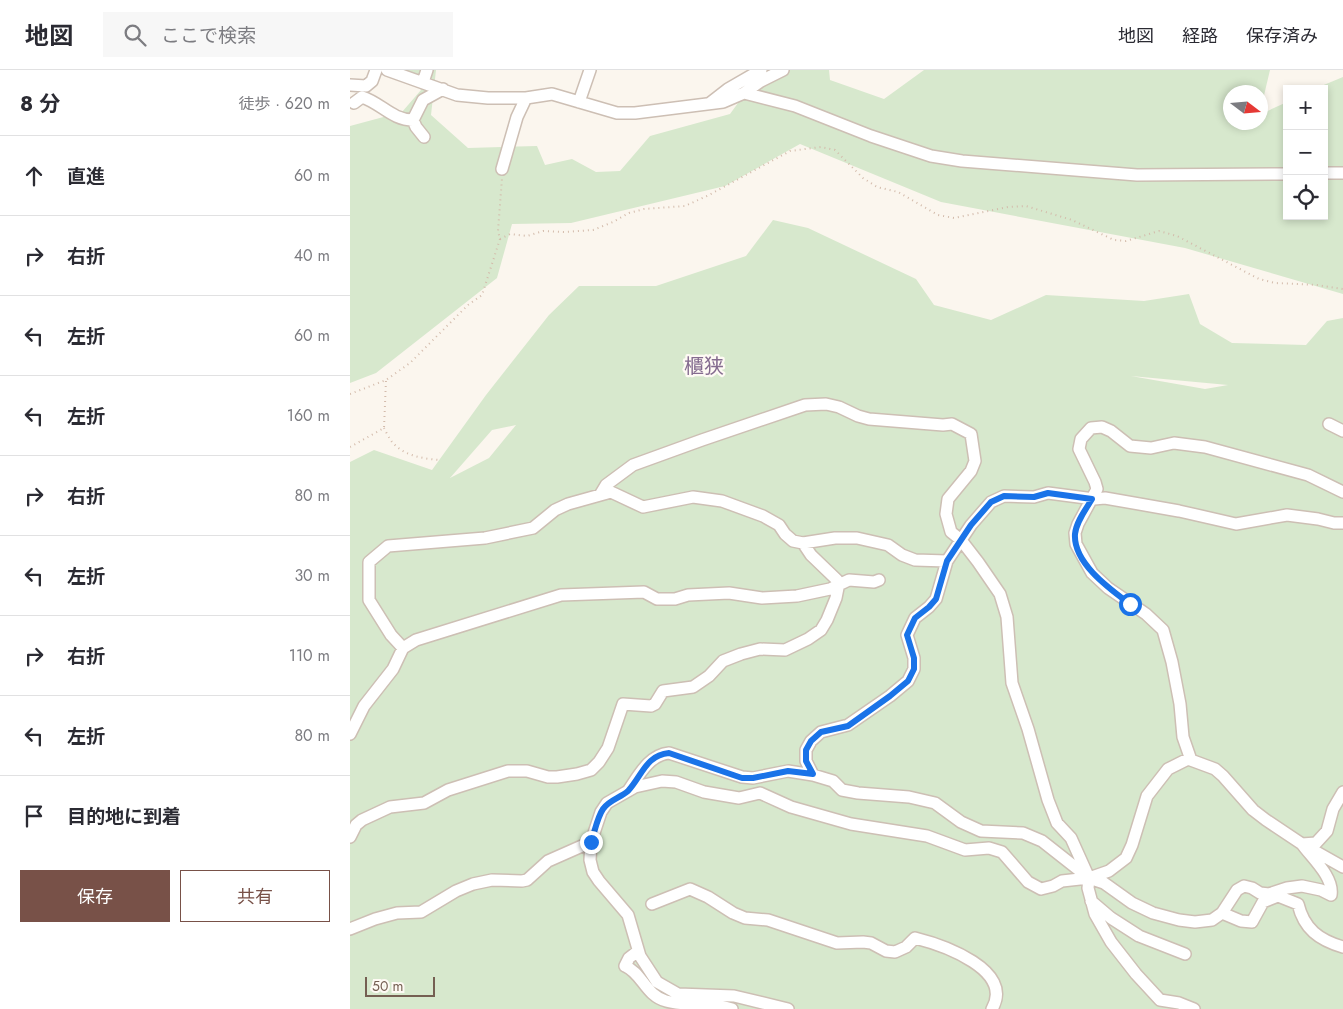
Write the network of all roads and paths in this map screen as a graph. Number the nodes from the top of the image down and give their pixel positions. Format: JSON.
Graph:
{"nodes":[{"id":1,"x":376,"y":70,"type":"edge"},
{"id":2,"x":388,"y":70,"type":"edge"},
{"id":3,"x":427,"y":70,"type":"edge"},
{"id":4,"x":590,"y":70,"type":"edge"},
{"id":5,"x":761,"y":70,"type":"edge"},
{"id":6,"x":783,"y":70,"type":"edge"},
{"id":7,"x":423,"y":82,"type":"junction"},
{"id":8,"x":350,"y":85,"type":"edge"},
{"id":9,"x":443,"y":89,"type":"junction"},
{"id":10,"x":744,"y":92,"type":"junction"},
{"id":11,"x":526,"y":98,"type":"junction"},
{"id":12,"x":579,"y":102,"type":"junction"},
{"id":13,"x":354,"y":103,"type":"dead end"},
{"id":14,"x":708,"y":104,"type":"junction"},
{"id":15,"x":413,"y":120,"type":"junction"},
{"id":16,"x":424,"y":137,"type":"dead end"},
{"id":17,"x":502,"y":169,"type":"joint"},
{"id":18,"x":1343,"y":173,"type":"edge"},
{"id":19,"x":1283,"y":174,"type":"edge"},
{"id":20,"x":1328,"y":174,"type":"edge"},
{"id":21,"x":500,"y":239,"type":"junction"},
{"id":22,"x":1343,"y":289,"type":"edge"},
{"id":23,"x":386,"y":380,"type":"junction"},
{"id":24,"x":350,"y":394,"type":"edge"},
{"id":25,"x":1329,"y":424,"type":"dead end"},
{"id":26,"x":384,"y":428,"type":"junction"},
{"id":27,"x":1343,"y":431,"type":"edge"},
{"id":28,"x":350,"y":447,"type":"edge"},
{"id":29,"x":441,"y":460,"type":"dead end"},
{"id":30,"x":1343,"y":492,"type":"edge"},
{"id":31,"x":600,"y":495,"type":"junction"},
{"id":32,"x":1092,"y":499,"type":"junction"},
{"id":33,"x":1343,"y":523,"type":"edge"},
{"id":34,"x":961,"y":540,"type":"junction"},
{"id":35,"x":803,"y":543,"type":"junction"},
{"id":36,"x":947,"y":561,"type":"junction"},
{"id":37,"x":879,"y":580,"type":"dead end"},
{"id":38,"x":837,"y":584,"type":"junction"},
{"id":39,"x":403,"y":648,"type":"junction"},
{"id":40,"x":350,"y":734,"type":"edge"},
{"id":41,"x":1191,"y":760,"type":"junction"},
{"id":42,"x":813,"y":774,"type":"junction"},
{"id":43,"x":627,"y":792,"type":"junction"},
{"id":44,"x":1343,"y":792,"type":"edge"},
{"id":45,"x":350,"y":837,"type":"edge"},
{"id":46,"x":591,"y":842,"type":"junction"},
{"id":47,"x":1302,"y":844,"type":"junction"},
{"id":48,"x":1343,"y":866,"type":"edge"},
{"id":49,"x":1089,"y":878,"type":"junction"},
{"id":50,"x":1091,"y":901,"type":"junction"},
{"id":51,"x":652,"y":904,"type":"dead end"},
{"id":52,"x":1222,"y":913,"type":"junction"},
{"id":53,"x":350,"y":929,"type":"edge"},
{"id":54,"x":1343,"y":947,"type":"edge"},
{"id":55,"x":638,"y":951,"type":"junction"},
{"id":56,"x":1185,"y":954,"type":"dead end"},
{"id":57,"x":732,"y":1009,"type":"edge"},
{"id":58,"x":788,"y":1009,"type":"edge"},
{"id":59,"x":992,"y":1009,"type":"edge"},
{"id":60,"x":1194,"y":1009,"type":"edge"}],
"edges":[{"from":1,"to":8,"type":"street"},
{"from":2,"to":7,"type":"street"},
{"from":3,"to":7,"type":"street"},
{"from":4,"to":12,"type":"street"},
{"from":5,"to":14,"type":"street"},
{"from":6,"to":10,"type":"street"},
{"from":7,"to":9,"type":"street"},
{"from":9,"to":11,"type":"street"},
{"from":9,"to":15,"type":"street"},
{"from":10,"to":14,"type":"street"},
{"from":10,"to":19,"type":"street"},
{"from":11,"to":12,"type":"street"},
{"from":11,"to":17,"type":"street"},
{"from":12,"to":14,"type":"street"},
{"from":13,"to":15,"type":"street"},
{"from":15,"to":16,"type":"street"},
{"from":17,"to":21,"type":"path"},
{"from":18,"to":20,"type":"street"},
{"from":21,"to":22,"type":"path"},
{"from":21,"to":23,"type":"path"},
{"from":23,"to":24,"type":"path"},
{"from":23,"to":26,"type":"path"},
{"from":25,"to":27,"type":"street"},
{"from":26,"to":28,"type":"path"},
{"from":26,"to":29,"type":"path"},
{"from":30,"to":32,"type":"street"},
{"from":31,"to":34,"type":"street"},
{"from":31,"to":35,"type":"street"},
{"from":31,"to":39,"type":"street"},
{"from":32,"to":33,"type":"street"},
{"from":32,"to":34,"type":"street"},
{"from":32,"to":41,"type":"street"},
{"from":34,"to":36,"type":"street"},
{"from":34,"to":49,"type":"street"},
{"from":35,"to":36,"type":"street"},
{"from":35,"to":38,"type":"street"},
{"from":36,"to":42,"type":"street"},
{"from":37,"to":38,"type":"street"},
{"from":38,"to":39,"type":"street"},
{"from":38,"to":45,"type":"street"},
{"from":39,"to":40,"type":"street"},
{"from":41,"to":47,"type":"street"},
{"from":41,"to":49,"type":"street"},
{"from":42,"to":43,"type":"street"},
{"from":42,"to":49,"type":"street"},
{"from":43,"to":46,"type":"street"},
{"from":43,"to":49,"type":"street"},
{"from":44,"to":47,"type":"street"},
{"from":46,"to":53,"type":"street"},
{"from":46,"to":55,"type":"street"},
{"from":47,"to":48,"type":"street"},
{"from":47,"to":52,"type":"street"},
{"from":49,"to":50,"type":"street"},
{"from":49,"to":52,"type":"street"},
{"from":50,"to":56,"type":"street"},
{"from":50,"to":60,"type":"street"},
{"from":51,"to":59,"type":"street"},
{"from":52,"to":54,"type":"street"},
{"from":55,"to":57,"type":"street"},
{"from":55,"to":58,"type":"street"}]}
